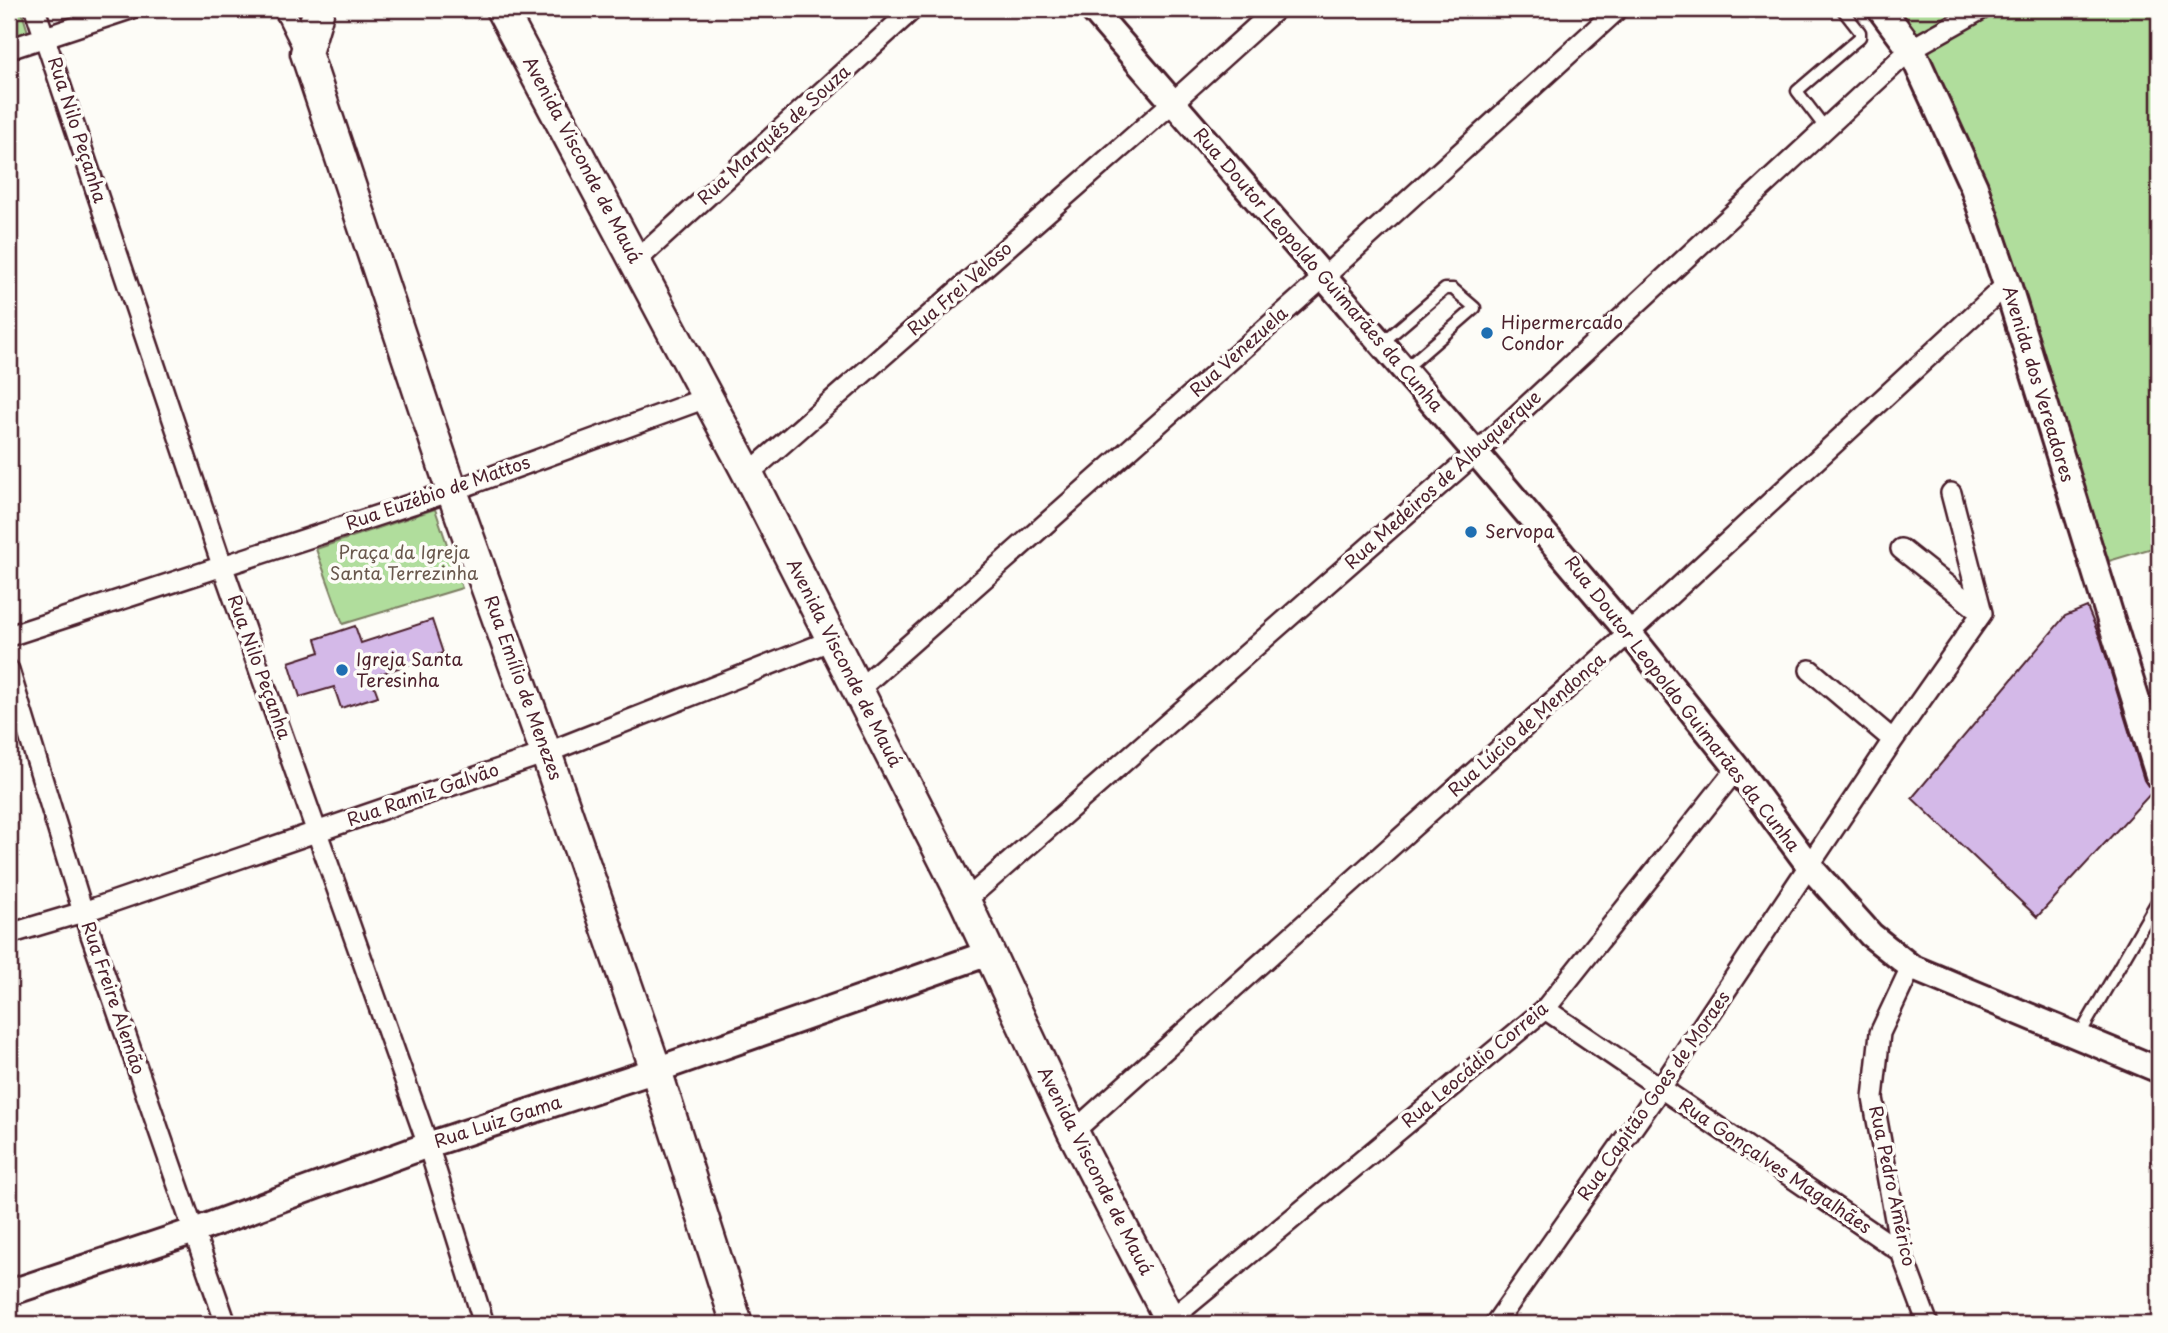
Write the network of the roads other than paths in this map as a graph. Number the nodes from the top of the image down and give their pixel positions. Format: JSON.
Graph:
{"nodes":[{"id":1,"x":36,"y":9,"type":"edge"},
{"id":2,"x":130,"y":9,"type":"edge"},
{"id":3,"x":284,"y":9,"type":"edge"},
{"id":4,"x":319,"y":9,"type":"edge"},
{"id":5,"x":501,"y":9,"type":"edge"},
{"id":6,"x":913,"y":9,"type":"edge"},
{"id":7,"x":1091,"y":9,"type":"edge"},
{"id":8,"x":1276,"y":9,"type":"edge"},
{"id":9,"x":1618,"y":9,"type":"edge"},
{"id":10,"x":1842,"y":9,"type":"edge"},
{"id":11,"x":1881,"y":9,"type":"edge"},
{"id":12,"x":1982,"y":9,"type":"edge"},
{"id":13,"x":45,"y":35,"type":"junction"},
{"id":14,"x":9,"y":49,"type":"edge"},
{"id":15,"x":1911,"y":49,"type":"junction"},
{"id":16,"x":306,"y":53,"type":"junction"},
{"id":17,"x":1172,"y":103,"type":"junction"},
{"id":18,"x":1826,"y":129,"type":"junction"},
{"id":19,"x":636,"y":261,"type":"junction"},
{"id":20,"x":1324,"y":277,"type":"junction"},
{"id":21,"x":2007,"y":284,"type":"junction"},
{"id":22,"x":1382,"y":343,"type":"junction"},
{"id":23,"x":1405,"y":370,"type":"junction"},
{"id":24,"x":706,"y":398,"type":"junction"},
{"id":25,"x":1476,"y":453,"type":"junction"},
{"id":26,"x":748,"y":474,"type":"junction"},
{"id":27,"x":452,"y":491,"type":"junction"},
{"id":28,"x":1951,"y":493,"type":"dead end"},
{"id":29,"x":1901,"y":549,"type":"dead end"},
{"id":30,"x":222,"y":565,"type":"junction"},
{"id":31,"x":1982,"y":612,"type":"junction"},
{"id":32,"x":1629,"y":633,"type":"junction"},
{"id":33,"x":9,"y":636,"type":"edge"},
{"id":34,"x":832,"y":640,"type":"junction"},
{"id":35,"x":9,"y":670,"type":"edge"},
{"id":36,"x":1810,"y":670,"type":"dead end"},
{"id":37,"x":857,"y":691,"type":"junction"},
{"id":38,"x":1893,"y":740,"type":"junction"},
{"id":39,"x":546,"y":752,"type":"junction"},
{"id":40,"x":1737,"y":768,"type":"junction"},
{"id":41,"x":2159,"y":775,"type":"edge"},
{"id":42,"x":318,"y":831,"type":"junction"},
{"id":43,"x":1810,"y":867,"type":"junction"},
{"id":44,"x":2159,"y":898,"type":"edge"},
{"id":45,"x":965,"y":901,"type":"junction"},
{"id":46,"x":83,"y":912,"type":"junction"},
{"id":47,"x":9,"y":934,"type":"edge"},
{"id":48,"x":989,"y":953,"type":"junction"},
{"id":49,"x":1911,"y":967,"type":"junction"},
{"id":50,"x":1545,"y":1009,"type":"junction"},
{"id":51,"x":2079,"y":1037,"type":"junction"},
{"id":52,"x":656,"y":1070,"type":"junction"},
{"id":53,"x":2159,"y":1070,"type":"edge"},
{"id":54,"x":1660,"y":1089,"type":"junction"},
{"id":55,"x":1073,"y":1132,"type":"junction"},
{"id":56,"x":428,"y":1145,"type":"junction"},
{"id":57,"x":194,"y":1231,"type":"junction"},
{"id":58,"x":1901,"y":1252,"type":"junction"},
{"id":59,"x":9,"y":1293,"type":"edge"},
{"id":60,"x":1171,"y":1322,"type":"edge"},
{"id":61,"x":226,"y":1324,"type":"edge"},
{"id":62,"x":484,"y":1324,"type":"edge"},
{"id":63,"x":737,"y":1324,"type":"edge"},
{"id":64,"x":1495,"y":1324,"type":"edge"},
{"id":65,"x":1928,"y":1324,"type":"edge"}],
"edges":[{"from":1,"to":13,"type":"street","name":"Rua Nilo Peçanha"},
{"from":2,"to":13,"type":"street"},
{"from":3,"to":16,"type":"street","name":"Rua Emílio de Menezes"},
{"from":4,"to":16,"type":"main road"},
{"from":5,"to":19,"type":"main road","name":"Avenida Visconde de Mauá"},
{"from":6,"to":19,"type":"street","name":"Rua Marquês de Souza"},
{"from":7,"to":17,"type":"street","name":"Rua Doutor Leopoldo Guimarães da Cunha"},
{"from":8,"to":17,"type":"street","name":"Rua Frei Veloso"},
{"from":9,"to":20,"type":"street","name":"Rua Venezuela"},
{"from":10,"to":18,"type":"lane"},
{"from":11,"to":15,"type":"main road","name":"Avenida dos Vereadores"},
{"from":12,"to":15,"type":"street","name":"Rua Medeiros de Albuquerque"},
{"from":13,"to":14,"type":"street"},
{"from":13,"to":30,"type":"street","name":"Rua Nilo Peçanha"},
{"from":15,"to":18,"type":"street","name":"Rua Medeiros de Albuquerque"},
{"from":15,"to":21,"type":"main road","name":"Avenida dos Vereadores"},
{"from":16,"to":27,"type":"main road","name":"Rua Emílio de Menezes"},
{"from":17,"to":20,"type":"street","name":"Rua Doutor Leopoldo Guimarães da Cunha"},
{"from":17,"to":26,"type":"street","name":"Rua Frei Veloso"},
{"from":18,"to":25,"type":"street","name":"Rua Medeiros de Albuquerque"},
{"from":19,"to":24,"type":"main road","name":"Avenida Visconde de Mauá"},
{"from":20,"to":22,"type":"street","name":"Rua Doutor Leopoldo Guimarães da Cunha"},
{"from":20,"to":37,"type":"street","name":"Rua Venezuela"},
{"from":21,"to":32,"type":"street","name":"Rua Lúcio de Mendonça"},
{"from":21,"to":41,"type":"main road","name":"Avenida dos Vereadores"},
{"from":22,"to":23,"type":"street","name":"Rua Doutor Leopoldo Guimarães da Cunha"},
{"from":22,"to":23,"type":"lane"},
{"from":23,"to":25,"type":"street","name":"Rua Doutor Leopoldo Guimarães da Cunha"},
{"from":24,"to":26,"type":"main road","name":"Avenida Visconde de Mauá"},
{"from":24,"to":27,"type":"street","name":"Rua Euzébio de Mattos"},
{"from":25,"to":32,"type":"street","name":"Rua Doutor Leopoldo Guimarães da Cunha"},
{"from":25,"to":45,"type":"street","name":"Rua Medeiros de Albuquerque"},
{"from":26,"to":34,"type":"main road","name":"Avenida Visconde de Mauá"},
{"from":27,"to":30,"type":"street","name":"Rua Euzébio de Mattos"},
{"from":27,"to":39,"type":"main road","name":"Rua Emílio de Menezes"},
{"from":28,"to":31,"type":"street"},
{"from":29,"to":31,"type":"street"},
{"from":30,"to":33,"type":"street","name":"Rua Euzébio de Mattos"},
{"from":30,"to":42,"type":"street","name":"Rua Nilo Peçanha"},
{"from":31,"to":38,"type":"street","name":"Rua Capitão Goes de Moraes"},
{"from":32,"to":40,"type":"street","name":"Rua Doutor Leopoldo Guimarães da Cunha"},
{"from":32,"to":55,"type":"street","name":"Rua Lúcio de Mendonça"},
{"from":34,"to":37,"type":"main road","name":"Avenida Visconde de Mauá"},
{"from":34,"to":39,"type":"street","name":"Rua Ramiz Galvão"},
{"from":35,"to":46,"type":"street","name":"Rua Freire Alemão"},
{"from":36,"to":38,"type":"street"},
{"from":37,"to":45,"type":"main road","name":"Avenida Visconde de Mauá"},
{"from":38,"to":43,"type":"street","name":"Rua Capitão Goes de Moraes"},
{"from":39,"to":42,"type":"street","name":"Rua Ramiz Galvão"},
{"from":39,"to":52,"type":"main road","name":"Rua Emílio de Menezes"},
{"from":40,"to":43,"type":"street","name":"Rua Doutor Leopoldo Guimarães da Cunha"},
{"from":40,"to":50,"type":"street","name":"Rua Leocádio Correia"},
{"from":42,"to":46,"type":"street","name":"Rua Ramiz Galvão"},
{"from":42,"to":56,"type":"street","name":"Rua Nilo Peçanha"},
{"from":43,"to":49,"type":"street","name":"Rua Doutor Leopoldo Guimarães da Cunha"},
{"from":43,"to":54,"type":"street","name":"Rua Capitão Goes de Moraes"},
{"from":44,"to":51,"type":"lane"},
{"from":45,"to":48,"type":"main road","name":"Avenida Visconde de Mauá"},
{"from":46,"to":47,"type":"street","name":"Rua Ramiz Galvão"},
{"from":46,"to":57,"type":"street","name":"Rua Freire Alemão"},
{"from":48,"to":52,"type":"street","name":"Rua Luiz Gama"},
{"from":48,"to":55,"type":"main road","name":"Avenida Visconde de Mauá"},
{"from":49,"to":51,"type":"street","name":"Rua Doutor Leopoldo Guimarães da Cunha"},
{"from":49,"to":58,"type":"street","name":"Rua Pedro Américo"},
{"from":50,"to":54,"type":"street","name":"Rua Gonçalves Magalhães"},
{"from":50,"to":60,"type":"street","name":"Rua Leocádio Correia"},
{"from":51,"to":53,"type":"street","name":"Rua Doutor Leopoldo Guimarães da Cunha"},
{"from":52,"to":56,"type":"street","name":"Rua Luiz Gama"},
{"from":52,"to":63,"type":"main road","name":"Rua Emílio de Menezes"},
{"from":54,"to":58,"type":"street","name":"Rua Gonçalves Magalhães"},
{"from":54,"to":64,"type":"street","name":"Rua Capitão Goes de Moraes"},
{"from":55,"to":60,"type":"main road","name":"Avenida Visconde de Mauá"},
{"from":56,"to":57,"type":"street","name":"Rua Luiz Gama"},
{"from":56,"to":62,"type":"street","name":"Rua Nilo Peçanha"},
{"from":57,"to":59,"type":"street","name":"Rua Luiz Gama"},
{"from":57,"to":61,"type":"street","name":"Rua Freire Alemão"},
{"from":58,"to":65,"type":"street","name":"Rua Pedro Américo"}]}
